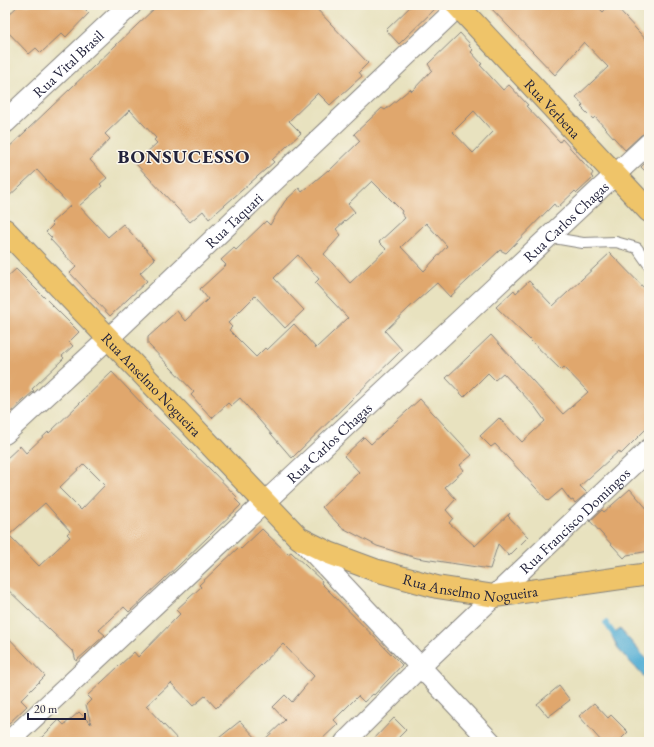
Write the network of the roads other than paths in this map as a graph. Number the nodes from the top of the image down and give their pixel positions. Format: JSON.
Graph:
{"nodes":[{"id":1,"x":130,"y":5,"type":"edge"},
{"id":2,"x":459,"y":5,"type":"edge"},
{"id":3,"x":5,"y":122,"type":"edge"},
{"id":4,"x":649,"y":143,"type":"edge"},
{"id":5,"x":616,"y":174,"type":"junction"},
{"id":6,"x":649,"y":211,"type":"edge"},
{"id":7,"x":5,"y":230,"type":"edge"},
{"id":8,"x":548,"y":237,"type":"junction"},
{"id":9,"x":649,"y":265,"type":"edge"},
{"id":10,"x":109,"y":338,"type":"junction"},
{"id":11,"x":5,"y":434,"type":"edge"},
{"id":12,"x":649,"y":448,"type":"edge"},
{"id":13,"x":265,"y":502,"type":"junction"},
{"id":14,"x":299,"y":538,"type":"junction"},
{"id":15,"x":649,"y":574,"type":"edge"},
{"id":16,"x":495,"y":596,"type":"junction"},
{"id":17,"x":421,"y":666,"type":"junction"},
{"id":18,"x":8,"y":742,"type":"edge"},
{"id":19,"x":345,"y":742,"type":"edge"},
{"id":20,"x":491,"y":742,"type":"edge"}],
"edges":[{"from":1,"to":3,"type":"street","name":"Rua Vital Brasil"},
{"from":2,"to":5,"type":"main road","name":"Rua Verbena"},
{"from":2,"to":10,"type":"street","name":"Rua Taquari"},
{"from":4,"to":5,"type":"street","name":"Rua Carlos Chagas"},
{"from":5,"to":6,"type":"main road","name":"Rua Verbena"},
{"from":5,"to":8,"type":"street","name":"Rua Carlos Chagas"},
{"from":7,"to":10,"type":"main road","name":"Rua Anselmo Nogueira"},
{"from":8,"to":9,"type":"lane"},
{"from":8,"to":13,"type":"street","name":"Rua Carlos Chagas"},
{"from":10,"to":11,"type":"street","name":"Rua Taquari"},
{"from":10,"to":13,"type":"main road","name":"Rua Anselmo Nogueira"},
{"from":12,"to":16,"type":"street","name":"Rua Francisco Domingos"},
{"from":13,"to":14,"type":"main road","name":"Rua Anselmo Nogueira"},
{"from":13,"to":18,"type":"street","name":"Rua Carlos Chagas"},
{"from":14,"to":16,"type":"main road","name":"Rua Anselmo Nogueira"},
{"from":14,"to":17,"type":"street","name":"Rua Anselmo Nogueira"},
{"from":15,"to":16,"type":"main road","name":"Rua Anselmo Nogueira"},
{"from":16,"to":17,"type":"street","name":"Rua Francisco Domingos"},
{"from":17,"to":19,"type":"street","name":"Rua Francisco Domingos"},
{"from":17,"to":20,"type":"street","name":"Rua Anselmo Nogueira"}]}
